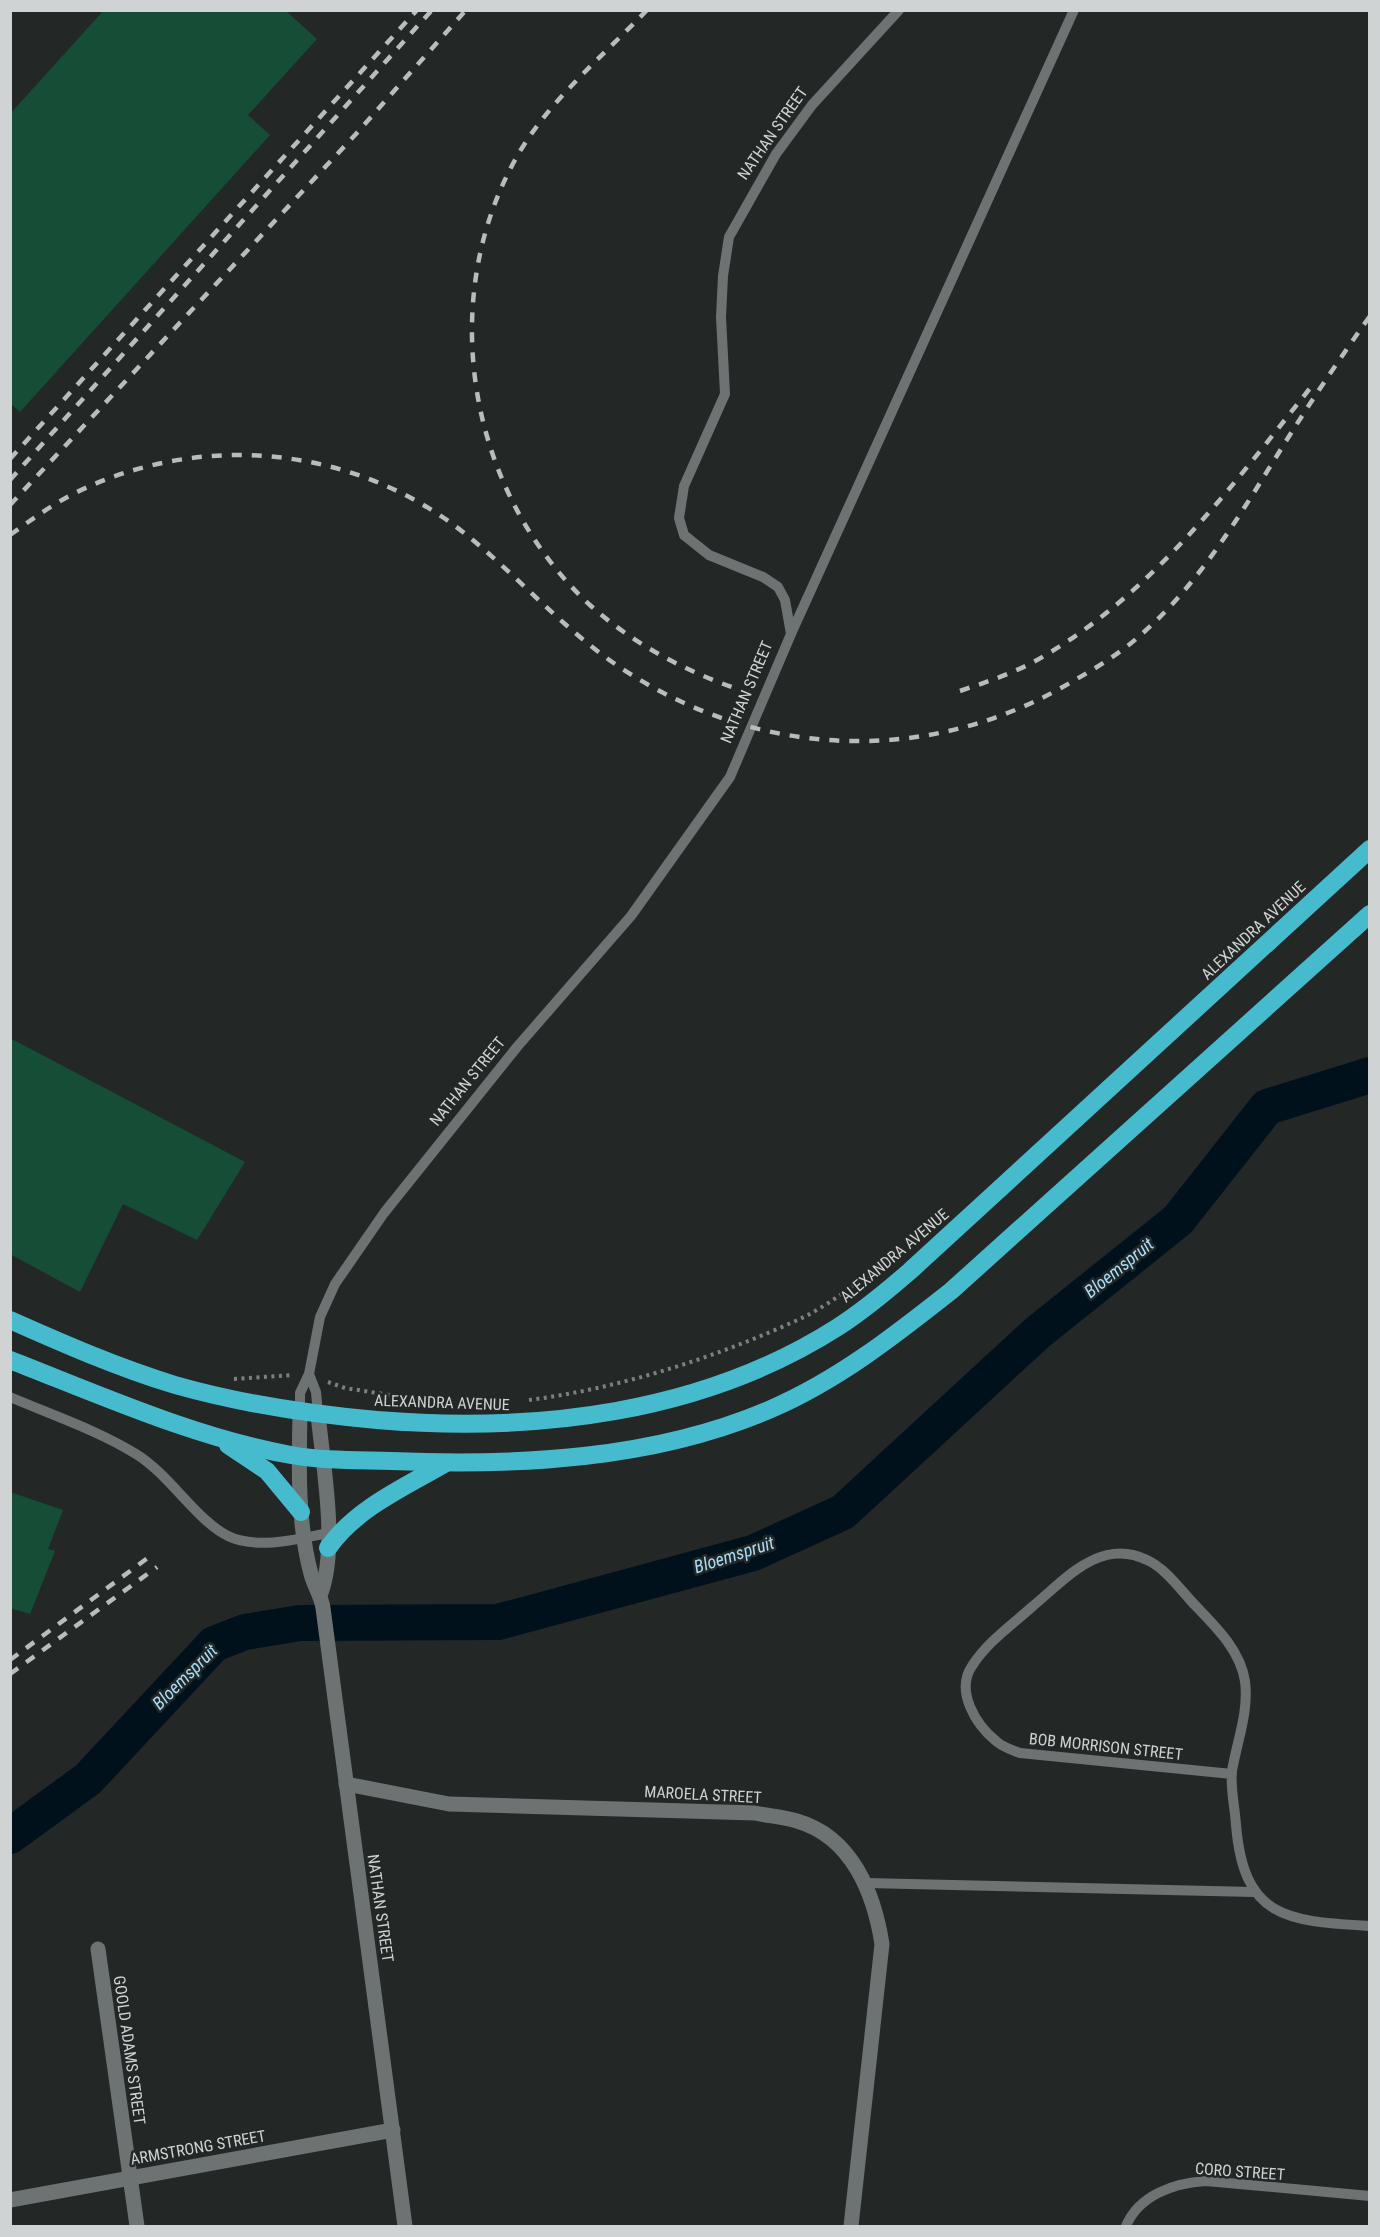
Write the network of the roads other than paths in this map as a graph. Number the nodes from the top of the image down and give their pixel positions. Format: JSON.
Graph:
{"nodes":[{"id":1,"x":899,"y":10,"type":"edge"},
{"id":2,"x":1074,"y":10,"type":"edge"},
{"id":3,"x":791,"y":634,"type":"junction"},
{"id":4,"x":1370,"y":849,"type":"edge"},
{"id":5,"x":1370,"y":914,"type":"edge"},
{"id":6,"x":10,"y":1320,"type":"edge"},
{"id":7,"x":10,"y":1360,"type":"edge"},
{"id":8,"x":309,"y":1374,"type":"junction"},
{"id":9,"x":10,"y":1397,"type":"edge"},
{"id":10,"x":300,"y":1412,"type":"junction"},
{"id":11,"x":318,"y":1414,"type":"junction"},
{"id":12,"x":203,"y":1431,"type":"junction"},
{"id":13,"x":299,"y":1456,"type":"junction"},
{"id":14,"x":322,"y":1460,"type":"junction"},
{"id":15,"x":446,"y":1463,"type":"junction"},
{"id":16,"x":301,"y":1512,"type":"junction"},
{"id":17,"x":305,"y":1537,"type":"junction"},
{"id":18,"x":328,"y":1540,"type":"junction"},
{"id":19,"x":322,"y":1601,"type":"junction"},
{"id":20,"x":1232,"y":1774,"type":"junction"},
{"id":21,"x":346,"y":1784,"type":"junction"},
{"id":22,"x":866,"y":1882,"type":"junction"},
{"id":23,"x":1254,"y":1892,"type":"junction"},
{"id":24,"x":1370,"y":1926,"type":"edge"},
{"id":25,"x":98,"y":1949,"type":"dead end"},
{"id":26,"x":393,"y":2130,"type":"junction"},
{"id":27,"x":130,"y":2178,"type":"junction"},
{"id":28,"x":1370,"y":2196,"type":"edge"},
{"id":29,"x":10,"y":2200,"type":"edge"},
{"id":30,"x":137,"y":2226,"type":"edge"},
{"id":31,"x":405,"y":2226,"type":"edge"},
{"id":32,"x":851,"y":2226,"type":"edge"},
{"id":33,"x":1126,"y":2226,"type":"edge"}],
"edges":[{"from":1,"to":3,"type":"lane","name":"NATHAN STREET"},
{"from":2,"to":3,"type":"lane"},
{"from":3,"to":8,"type":"lane","name":"NATHAN STREET"},
{"from":4,"to":11,"type":"highway","name":"ALEXANDRA AVENUE"},
{"from":5,"to":15,"type":"highway"},
{"from":6,"to":10,"type":"highway","name":"ALEXANDRA AVENUE"},
{"from":7,"to":12,"type":"highway"},
{"from":8,"to":10,"type":"lane","name":"NATHAN STREET"},
{"from":8,"to":11,"type":"lane","name":"NATHAN STREET"},
{"from":9,"to":17,"type":"lane"},
{"from":10,"to":11,"type":"highway","name":"ALEXANDRA AVENUE"},
{"from":10,"to":13,"type":"street","name":"NATHAN STREET"},
{"from":11,"to":14,"type":"street","name":"NATHAN STREET"},
{"from":12,"to":13,"type":"highway"},
{"from":12,"to":16,"type":"highway"},
{"from":13,"to":14,"type":"highway"},
{"from":13,"to":16,"type":"street","name":"NATHAN STREET"},
{"from":14,"to":15,"type":"highway"},
{"from":14,"to":18,"type":"street","name":"NATHAN STREET"},
{"from":15,"to":18,"type":"highway"},
{"from":16,"to":17,"type":"street","name":"NATHAN STREET"},
{"from":17,"to":18,"type":"lane"},
{"from":17,"to":19,"type":"street","name":"NATHAN STREET"},
{"from":18,"to":19,"type":"street","name":"NATHAN STREET"},
{"from":19,"to":21,"type":"street","name":"NATHAN STREET"},
{"from":20,"to":20,"type":"lane","name":"BOB MORRISON STREET"},
{"from":20,"to":23,"type":"lane","name":"BOB MORRISON STREET"},
{"from":21,"to":22,"type":"street","name":"MAROELA STREET"},
{"from":21,"to":26,"type":"street","name":"NATHAN STREET"},
{"from":22,"to":23,"type":"lane"},
{"from":22,"to":32,"type":"street","name":"MAROELA STREET"},
{"from":23,"to":24,"type":"lane","name":"BOB MORRISON STREET"},
{"from":25,"to":27,"type":"street","name":"GOOLD ADAMS STREET"},
{"from":26,"to":27,"type":"street","name":"ARMSTRONG STREET"},
{"from":26,"to":31,"type":"street","name":"NATHAN STREET"},
{"from":27,"to":29,"type":"street","name":"ARMSTRONG STREET"},
{"from":27,"to":30,"type":"street","name":"GOOLD ADAMS STREET"},
{"from":28,"to":33,"type":"lane","name":"CORO STREET"}]}
